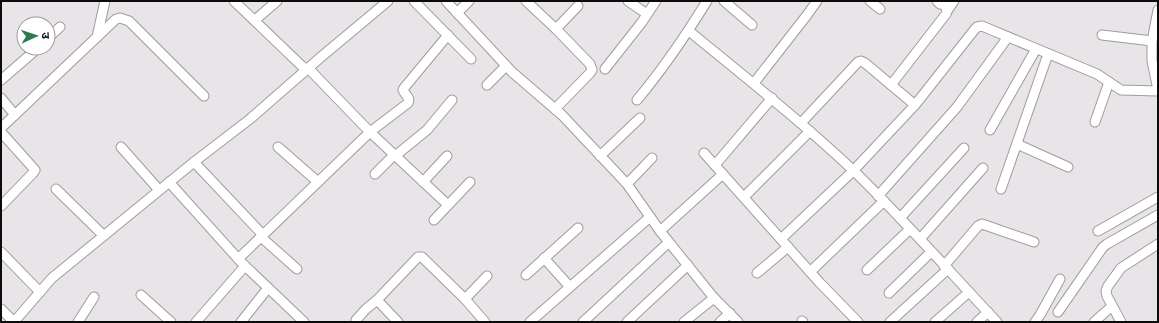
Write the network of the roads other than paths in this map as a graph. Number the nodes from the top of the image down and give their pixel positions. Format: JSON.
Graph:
{"nodes":[{"id":1,"x":105,"y":1,"type":"edge"},
{"id":2,"x":234,"y":1,"type":"edge"},
{"id":3,"x":277,"y":1,"type":"edge"},
{"id":4,"x":388,"y":1,"type":"edge"},
{"id":5,"x":414,"y":1,"type":"edge"},
{"id":6,"x":446,"y":1,"type":"edge"},
{"id":7,"x":469,"y":1,"type":"edge"},
{"id":8,"x":526,"y":1,"type":"edge"},
{"id":9,"x":628,"y":1,"type":"edge"},
{"id":10,"x":656,"y":1,"type":"edge"},
{"id":11,"x":724,"y":1,"type":"edge"},
{"id":12,"x":816,"y":1,"type":"edge"},
{"id":13,"x":870,"y":1,"type":"edge"},
{"id":14,"x":937,"y":1,"type":"edge"},
{"id":15,"x":954,"y":1,"type":"edge"},
{"id":16,"x":703,"y":3,"type":"edge"},
{"id":17,"x":578,"y":6,"type":"dead end"},
{"id":18,"x":880,"y":9,"type":"dead end"},
{"id":19,"x":1158,"y":10,"type":"edge"},
{"id":20,"x":947,"y":11,"type":"junction"},
{"id":21,"x":457,"y":13,"type":"junction"},
{"id":22,"x":647,"y":14,"type":"junction"},
{"id":23,"x":255,"y":20,"type":"junction"},
{"id":24,"x":752,"y":25,"type":"dead end"},
{"id":25,"x":60,"y":27,"type":"dead end"},
{"id":26,"x":556,"y":29,"type":"junction"},
{"id":27,"x":56,"y":31,"type":"edge"},
{"id":28,"x":689,"y":31,"type":"junction"},
{"id":29,"x":448,"y":35,"type":"junction"},
{"id":30,"x":1102,"y":35,"type":"dead end"},
{"id":31,"x":97,"y":37,"type":"junction"},
{"id":32,"x":1008,"y":37,"type":"junction"},
{"id":33,"x":1152,"y":41,"type":"junction"},
{"id":34,"x":1036,"y":49,"type":"junction"},
{"id":35,"x":1048,"y":54,"type":"junction"},
{"id":36,"x":29,"y":56,"type":"edge"},
{"id":37,"x":471,"y":59,"type":"dead end"},
{"id":38,"x":506,"y":66,"type":"junction"},
{"id":39,"x":307,"y":69,"type":"junction"},
{"id":40,"x":605,"y":69,"type":"dead end"},
{"id":41,"x":1,"y":80,"type":"edge"},
{"id":42,"x":1109,"y":82,"type":"junction"},
{"id":43,"x":754,"y":83,"type":"junction"},
{"id":44,"x":891,"y":85,"type":"junction"},
{"id":45,"x":487,"y":86,"type":"dead end"},
{"id":46,"x":1158,"y":91,"type":"edge"},
{"id":47,"x":204,"y":96,"type":"dead end"},
{"id":48,"x":1,"y":98,"type":"edge"},
{"id":49,"x":772,"y":98,"type":"junction"},
{"id":50,"x":452,"y":100,"type":"dead end"},
{"id":51,"x":637,"y":100,"type":"dead end"},
{"id":52,"x":915,"y":105,"type":"junction"},
{"id":53,"x":555,"y":109,"type":"junction"},
{"id":54,"x":16,"y":115,"type":"junction"},
{"id":55,"x":640,"y":118,"type":"dead end"},
{"id":56,"x":1095,"y":122,"type":"dead end"},
{"id":57,"x":801,"y":123,"type":"junction"},
{"id":58,"x":1,"y":128,"type":"edge"},
{"id":59,"x":990,"y":130,"type":"dead end"},
{"id":60,"x":810,"y":131,"type":"junction"},
{"id":61,"x":1,"y":132,"type":"edge"},
{"id":62,"x":370,"y":132,"type":"junction"},
{"id":63,"x":1017,"y":144,"type":"junction"},
{"id":64,"x":121,"y":147,"type":"dead end"},
{"id":65,"x":278,"y":147,"type":"dead end"},
{"id":66,"x":964,"y":148,"type":"dead end"},
{"id":67,"x":704,"y":153,"type":"dead end"},
{"id":68,"x":395,"y":156,"type":"junction"},
{"id":69,"x":447,"y":156,"type":"dead end"},
{"id":70,"x":600,"y":156,"type":"junction"},
{"id":71,"x":652,"y":158,"type":"dead end"},
{"id":72,"x":194,"y":162,"type":"junction"},
{"id":73,"x":715,"y":165,"type":"junction"},
{"id":74,"x":1068,"y":167,"type":"dead end"},
{"id":75,"x":983,"y":168,"type":"dead end"},
{"id":76,"x":853,"y":171,"type":"junction"},
{"id":77,"x":375,"y":174,"type":"dead end"},
{"id":78,"x":723,"y":174,"type":"junction"},
{"id":79,"x":169,"y":182,"type":"junction"},
{"id":80,"x":318,"y":182,"type":"junction"},
{"id":81,"x":422,"y":182,"type":"junction"},
{"id":82,"x":470,"y":182,"type":"dead end"},
{"id":83,"x":627,"y":184,"type":"junction"},
{"id":84,"x":56,"y":189,"type":"dead end"},
{"id":85,"x":1001,"y":189,"type":"dead end"},
{"id":86,"x":159,"y":190,"type":"junction"},
{"id":87,"x":1,"y":192,"type":"edge"},
{"id":88,"x":1158,"y":197,"type":"edge"},
{"id":89,"x":744,"y":198,"type":"junction"},
{"id":90,"x":8,"y":199,"type":"junction"},
{"id":91,"x":881,"y":199,"type":"junction"},
{"id":92,"x":448,"y":205,"type":"junction"},
{"id":93,"x":1,"y":206,"type":"edge"},
{"id":94,"x":1158,"y":214,"type":"edge"},
{"id":95,"x":650,"y":217,"type":"junction"},
{"id":96,"x":900,"y":218,"type":"junction"},
{"id":97,"x":434,"y":220,"type":"dead end"},
{"id":98,"x":578,"y":228,"type":"dead end"},
{"id":99,"x":910,"y":229,"type":"junction"},
{"id":100,"x":660,"y":231,"type":"junction"},
{"id":101,"x":1098,"y":231,"type":"dead end"},
{"id":102,"x":103,"y":236,"type":"junction"},
{"id":103,"x":262,"y":236,"type":"junction"},
{"id":104,"x":781,"y":239,"type":"junction"},
{"id":105,"x":920,"y":239,"type":"junction"},
{"id":106,"x":669,"y":242,"type":"junction"},
{"id":107,"x":1034,"y":242,"type":"dead end"},
{"id":108,"x":1158,"y":244,"type":"edge"},
{"id":109,"x":788,"y":247,"type":"junction"},
{"id":110,"x":1,"y":252,"type":"edge"},
{"id":111,"x":931,"y":252,"type":"junction"},
{"id":112,"x":544,"y":258,"type":"junction"},
{"id":113,"x":241,"y":262,"type":"junction"},
{"id":114,"x":688,"y":265,"type":"junction"},
{"id":115,"x":946,"y":267,"type":"junction"},
{"id":116,"x":297,"y":269,"type":"dead end"},
{"id":117,"x":867,"y":270,"type":"dead end"},
{"id":118,"x":810,"y":272,"type":"junction"},
{"id":119,"x":757,"y":273,"type":"dead end"},
{"id":120,"x":526,"y":274,"type":"dead end"},
{"id":121,"x":487,"y":276,"type":"dead end"},
{"id":122,"x":1060,"y":279,"type":"dead end"},
{"id":123,"x":570,"y":287,"type":"junction"},
{"id":124,"x":268,"y":288,"type":"junction"},
{"id":125,"x":40,"y":292,"type":"junction"},
{"id":126,"x":969,"y":292,"type":"junction"},
{"id":127,"x":889,"y":293,"type":"dead end"},
{"id":128,"x":141,"y":295,"type":"dead end"},
{"id":129,"x":94,"y":297,"type":"dead end"},
{"id":130,"x":714,"y":298,"type":"junction"},
{"id":131,"x":465,"y":299,"type":"junction"},
{"id":132,"x":377,"y":300,"type":"junction"},
{"id":133,"x":1112,"y":306,"type":"junction"},
{"id":134,"x":1,"y":309,"type":"edge"},
{"id":135,"x":988,"y":312,"type":"junction"},
{"id":136,"x":1058,"y":312,"type":"dead end"},
{"id":137,"x":730,"y":313,"type":"junction"},
{"id":138,"x":14,"y":322,"type":"edge"},
{"id":139,"x":78,"y":322,"type":"edge"},
{"id":140,"x":171,"y":322,"type":"edge"},
{"id":141,"x":196,"y":322,"type":"edge"},
{"id":142,"x":241,"y":322,"type":"edge"},
{"id":143,"x":304,"y":322,"type":"edge"},
{"id":144,"x":356,"y":322,"type":"edge"},
{"id":145,"x":398,"y":322,"type":"edge"},
{"id":146,"x":485,"y":322,"type":"edge"},
{"id":147,"x":530,"y":322,"type":"edge"},
{"id":148,"x":583,"y":322,"type":"edge"},
{"id":149,"x":627,"y":322,"type":"edge"},
{"id":150,"x":684,"y":322,"type":"edge"},
{"id":151,"x":720,"y":322,"type":"edge"},
{"id":152,"x":738,"y":322,"type":"edge"},
{"id":153,"x":858,"y":322,"type":"edge"},
{"id":154,"x":890,"y":322,"type":"edge"},
{"id":155,"x":935,"y":322,"type":"edge"},
{"id":156,"x":977,"y":322,"type":"edge"},
{"id":157,"x":997,"y":322,"type":"edge"},
{"id":158,"x":1035,"y":322,"type":"edge"},
{"id":159,"x":1094,"y":322,"type":"edge"},
{"id":160,"x":1121,"y":322,"type":"edge"}],
"edges":[{"from":1,"to":31,"type":"street"},
{"from":2,"to":23,"type":"street"},
{"from":3,"to":23,"type":"street"},
{"from":4,"to":39,"type":"street"},
{"from":5,"to":29,"type":"street"},
{"from":6,"to":21,"type":"street"},
{"from":7,"to":21,"type":"street"},
{"from":8,"to":26,"type":"street"},
{"from":9,"to":22,"type":"street"},
{"from":10,"to":22,"type":"street"},
{"from":11,"to":24,"type":"street"},
{"from":12,"to":43,"type":"street"},
{"from":13,"to":18,"type":"street"},
{"from":14,"to":20,"type":"street"},
{"from":15,"to":20,"type":"street"},
{"from":16,"to":28,"type":"street"},
{"from":17,"to":26,"type":"street"},
{"from":19,"to":33,"type":"street"},
{"from":20,"to":44,"type":"street"},
{"from":21,"to":38,"type":"street"},
{"from":22,"to":40,"type":"street"},
{"from":23,"to":39,"type":"street"},
{"from":25,"to":27,"type":"street"},
{"from":26,"to":53,"type":"street"},
{"from":28,"to":43,"type":"street"},
{"from":28,"to":51,"type":"street"},
{"from":29,"to":37,"type":"street"},
{"from":29,"to":62,"type":"street"},
{"from":30,"to":33,"type":"street"},
{"from":31,"to":47,"type":"street"},
{"from":31,"to":54,"type":"street"},
{"from":32,"to":34,"type":"street"},
{"from":32,"to":52,"type":"street"},
{"from":32,"to":91,"type":"street"},
{"from":33,"to":46,"type":"street"},
{"from":34,"to":35,"type":"street"},
{"from":34,"to":59,"type":"street"},
{"from":35,"to":42,"type":"street"},
{"from":35,"to":63,"type":"street"},
{"from":36,"to":41,"type":"street"},
{"from":38,"to":45,"type":"street"},
{"from":38,"to":53,"type":"street"},
{"from":39,"to":62,"type":"street"},
{"from":39,"to":72,"type":"street"},
{"from":42,"to":46,"type":"street"},
{"from":42,"to":56,"type":"street"},
{"from":43,"to":49,"type":"street"},
{"from":44,"to":52,"type":"street"},
{"from":44,"to":57,"type":"street"},
{"from":48,"to":54,"type":"street"},
{"from":49,"to":57,"type":"street"},
{"from":49,"to":73,"type":"street"},
{"from":50,"to":68,"type":"street"},
{"from":52,"to":76,"type":"street"},
{"from":53,"to":70,"type":"street"},
{"from":54,"to":58,"type":"street"},
{"from":55,"to":70,"type":"street"},
{"from":57,"to":60,"type":"street"},
{"from":60,"to":76,"type":"street"},
{"from":60,"to":89,"type":"street"},
{"from":61,"to":90,"type":"street"},
{"from":62,"to":68,"type":"street"},
{"from":62,"to":80,"type":"street"},
{"from":63,"to":74,"type":"street"},
{"from":63,"to":85,"type":"street"},
{"from":64,"to":86,"type":"street"},
{"from":65,"to":80,"type":"street"},
{"from":66,"to":96,"type":"street"},
{"from":67,"to":73,"type":"street"},
{"from":68,"to":77,"type":"street"},
{"from":68,"to":81,"type":"street"},
{"from":69,"to":81,"type":"street"},
{"from":70,"to":83,"type":"street"},
{"from":71,"to":83,"type":"street"},
{"from":72,"to":79,"type":"street"},
{"from":72,"to":103,"type":"street"},
{"from":73,"to":78,"type":"street"},
{"from":75,"to":105,"type":"street"},
{"from":76,"to":91,"type":"street"},
{"from":76,"to":104,"type":"street"},
{"from":78,"to":89,"type":"street"},
{"from":78,"to":100,"type":"street"},
{"from":79,"to":86,"type":"street"},
{"from":79,"to":113,"type":"street"},
{"from":80,"to":103,"type":"street"},
{"from":81,"to":92,"type":"street"},
{"from":82,"to":92,"type":"street"},
{"from":83,"to":95,"type":"street"},
{"from":84,"to":102,"type":"street"},
{"from":86,"to":102,"type":"street"},
{"from":87,"to":90,"type":"street"},
{"from":88,"to":101,"type":"street"},
{"from":89,"to":104,"type":"street"},
{"from":90,"to":93,"type":"street"},
{"from":91,"to":96,"type":"street"},
{"from":91,"to":118,"type":"street"},
{"from":92,"to":97,"type":"street"},
{"from":94,"to":136,"type":"street"},
{"from":95,"to":100,"type":"street"},
{"from":95,"to":123,"type":"street"},
{"from":96,"to":99,"type":"street"},
{"from":98,"to":112,"type":"street"},
{"from":99,"to":105,"type":"street"},
{"from":99,"to":117,"type":"street"},
{"from":100,"to":106,"type":"street"},
{"from":102,"to":125,"type":"street"},
{"from":103,"to":113,"type":"street"},
{"from":103,"to":116,"type":"street"},
{"from":104,"to":109,"type":"street"},
{"from":105,"to":111,"type":"street"},
{"from":106,"to":114,"type":"street"},
{"from":106,"to":148,"type":"street"},
{"from":107,"to":115,"type":"street"},
{"from":108,"to":133,"type":"street"},
{"from":109,"to":118,"type":"street"},
{"from":109,"to":119,"type":"street"},
{"from":110,"to":125,"type":"street"},
{"from":111,"to":115,"type":"street"},
{"from":111,"to":127,"type":"street"},
{"from":112,"to":120,"type":"street"},
{"from":112,"to":123,"type":"street"},
{"from":113,"to":124,"type":"street"},
{"from":113,"to":141,"type":"street"},
{"from":114,"to":130,"type":"street"},
{"from":114,"to":149,"type":"street"},
{"from":115,"to":126,"type":"street"},
{"from":115,"to":154,"type":"street"},
{"from":118,"to":153,"type":"street"},
{"from":121,"to":131,"type":"street"},
{"from":122,"to":158,"type":"street"},
{"from":123,"to":147,"type":"street"},
{"from":124,"to":142,"type":"street"},
{"from":124,"to":143,"type":"street"},
{"from":125,"to":138,"type":"street"},
{"from":126,"to":135,"type":"street"},
{"from":126,"to":155,"type":"street"},
{"from":128,"to":140,"type":"street"},
{"from":129,"to":139,"type":"street"},
{"from":130,"to":137,"type":"street"},
{"from":130,"to":150,"type":"street"},
{"from":131,"to":132,"type":"street"},
{"from":131,"to":146,"type":"street"},
{"from":132,"to":144,"type":"street"},
{"from":132,"to":145,"type":"street"},
{"from":133,"to":159,"type":"street"},
{"from":133,"to":160,"type":"street"},
{"from":134,"to":138,"type":"street"},
{"from":135,"to":156,"type":"street"},
{"from":135,"to":157,"type":"street"},
{"from":137,"to":151,"type":"street"},
{"from":137,"to":152,"type":"street"}]}
